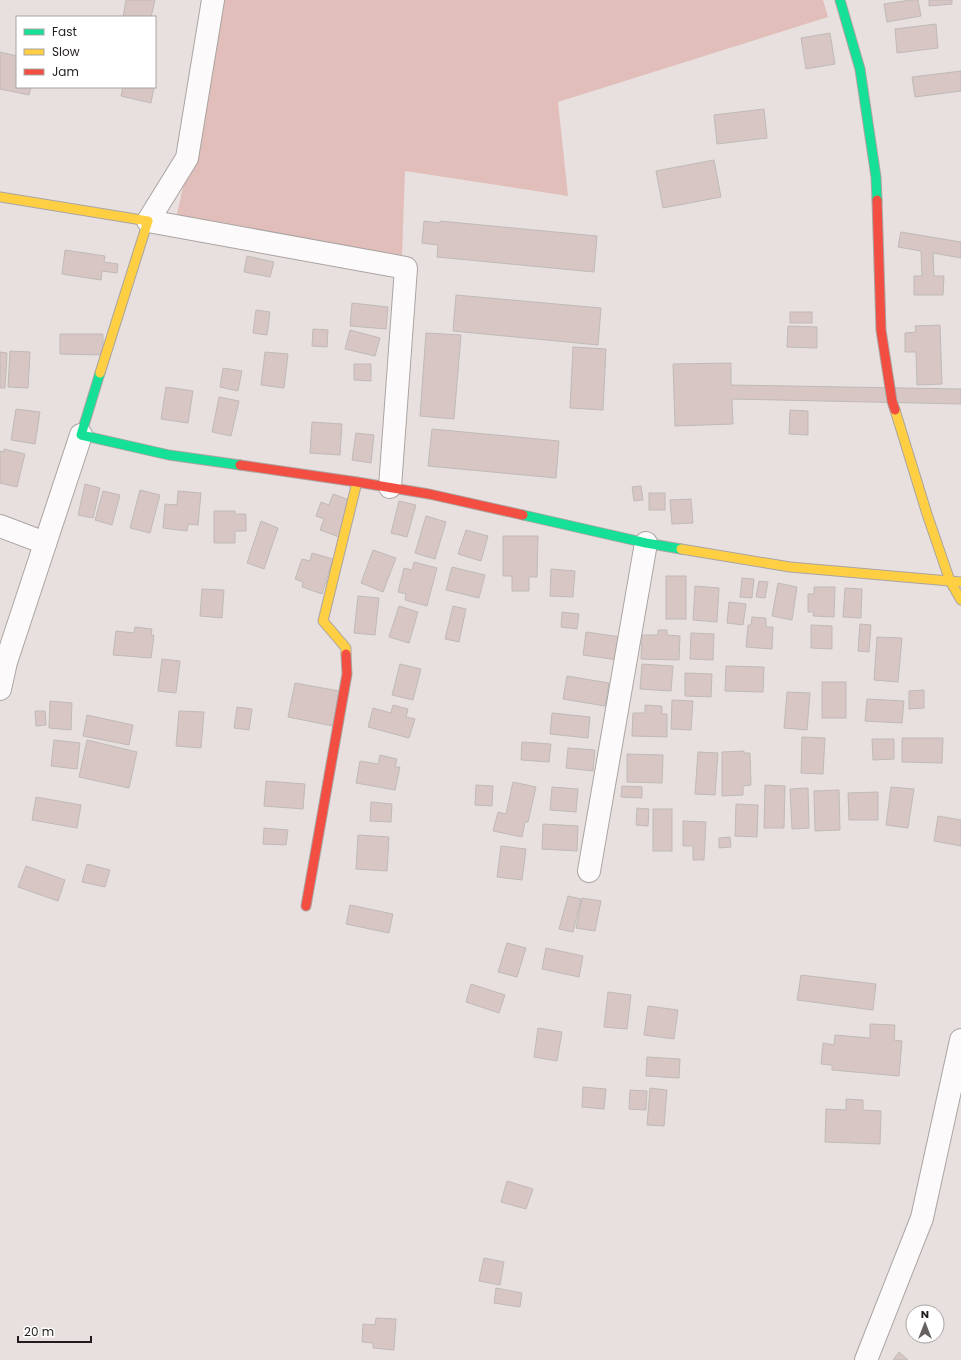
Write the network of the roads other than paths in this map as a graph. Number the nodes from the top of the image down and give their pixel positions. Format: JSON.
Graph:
{"nodes":[{"id":1,"x":213,"y":0,"type":"edge"},
{"id":2,"x":840,"y":0,"type":"edge"},
{"id":3,"x":0,"y":197,"type":"edge"},
{"id":4,"x":148,"y":220,"type":"junction"},
{"id":5,"x":81,"y":435,"type":"junction"},
{"id":6,"x":357,"y":482,"type":"junction"},
{"id":7,"x":390,"y":487,"type":"junction"},
{"id":8,"x":0,"y":526,"type":"edge"},
{"id":9,"x":45,"y":543,"type":"junction"},
{"id":10,"x":646,"y":543,"type":"junction"},
{"id":11,"x":950,"y":581,"type":"junction"},
{"id":12,"x":961,"y":582,"type":"edge"},
{"id":13,"x":961,"y":600,"type":"edge"},
{"id":14,"x":0,"y":690,"type":"edge"},
{"id":15,"x":588,"y":871,"type":"dead end"},
{"id":16,"x":306,"y":906,"type":"dead end"},
{"id":17,"x":961,"y":1040,"type":"edge"},
{"id":18,"x":956,"y":1086,"type":"edge"},
{"id":19,"x":866,"y":1360,"type":"edge"}],
"edges":[{"from":1,"to":4,"type":"street"},
{"from":2,"to":11,"type":"street"},
{"from":3,"to":4,"type":"street"},
{"from":4,"to":5,"type":"street"},
{"from":4,"to":7,"type":"street"},
{"from":5,"to":6,"type":"street"},
{"from":5,"to":9,"type":"street"},
{"from":6,"to":7,"type":"street"},
{"from":6,"to":16,"type":"street"},
{"from":7,"to":10,"type":"street"},
{"from":8,"to":9,"type":"street"},
{"from":9,"to":14,"type":"street"},
{"from":10,"to":11,"type":"street"},
{"from":10,"to":15,"type":"street"},
{"from":11,"to":12,"type":"street"},
{"from":11,"to":13,"type":"street"},
{"from":17,"to":18,"type":"street"},
{"from":18,"to":19,"type":"street"}]}
